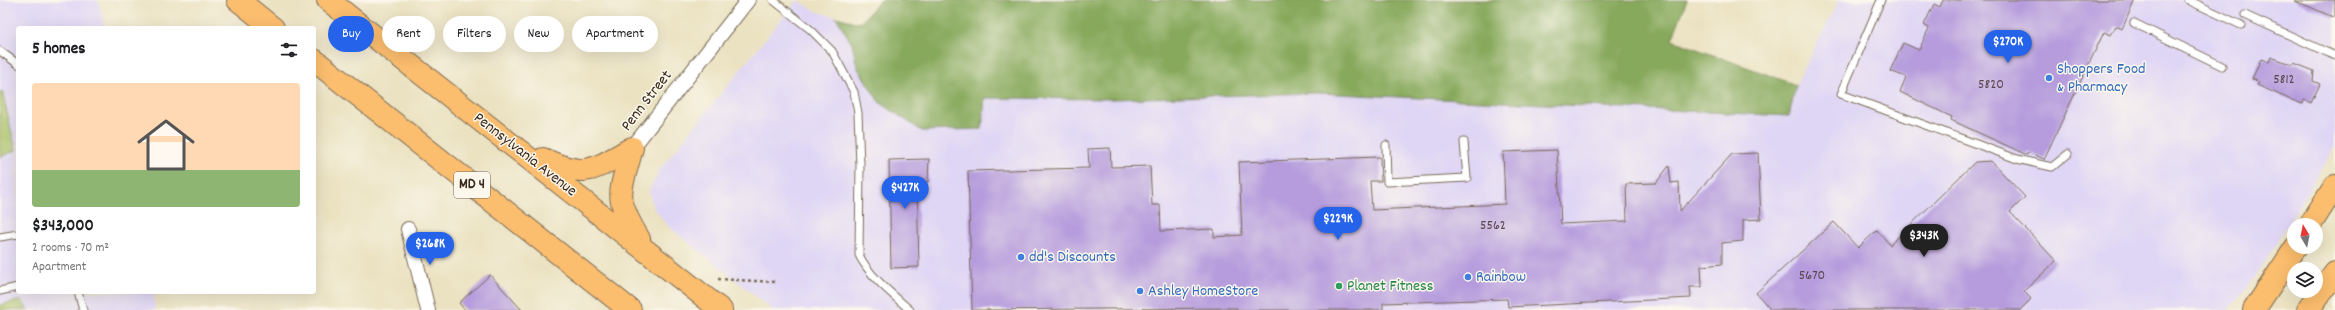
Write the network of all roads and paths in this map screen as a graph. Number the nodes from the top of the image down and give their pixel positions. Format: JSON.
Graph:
{"nodes":[{"id":1,"x":238,"y":0,"type":"edge"},
{"id":2,"x":328,"y":0,"type":"edge"},
{"id":3,"x":748,"y":0,"type":"edge"},
{"id":4,"x":773,"y":0,"type":"edge"},
{"id":5,"x":1881,"y":0,"type":"edge"},
{"id":6,"x":2188,"y":0,"type":"edge"},
{"id":7,"x":2245,"y":15,"type":"dead end"},
{"id":8,"x":2134,"y":23,"type":"dead end"},
{"id":9,"x":2241,"y":25,"type":"dead end"},
{"id":10,"x":270,"y":26,"type":"edge"},
{"id":11,"x":0,"y":51,"type":"edge"},
{"id":12,"x":2335,"y":56,"type":"edge"},
{"id":13,"x":316,"y":62,"type":"edge"},
{"id":14,"x":16,"y":63,"type":"edge"},
{"id":15,"x":2222,"y":66,"type":"dead end"},
{"id":16,"x":1464,"y":142,"type":"dead end"},
{"id":17,"x":1386,"y":145,"type":"dead end"},
{"id":18,"x":515,"y":147,"type":"junction"},
{"id":19,"x":632,"y":148,"type":"junction"},
{"id":20,"x":2068,"y":154,"type":"dead end"},
{"id":21,"x":2335,"y":186,"type":"edge"},
{"id":22,"x":2314,"y":218,"type":"edge"},
{"id":23,"x":408,"y":229,"type":"dead end"},
{"id":24,"x":16,"y":234,"type":"edge"},
{"id":25,"x":0,"y":237,"type":"edge"},
{"id":26,"x":645,"y":250,"type":"junction"},
{"id":27,"x":2291,"y":254,"type":"edge"},
{"id":28,"x":2334,"y":272,"type":"edge"},
{"id":29,"x":718,"y":279,"type":"dead end"},
{"id":30,"x":775,"y":282,"type":"dead end"},
{"id":31,"x":16,"y":287,"type":"edge"},
{"id":32,"x":0,"y":291,"type":"edge"},
{"id":33,"x":78,"y":294,"type":"edge"},
{"id":34,"x":82,"y":310,"type":"edge"},
{"id":35,"x":428,"y":310,"type":"edge"},
{"id":36,"x":630,"y":310,"type":"edge"},
{"id":37,"x":721,"y":310,"type":"edge"},
{"id":38,"x":910,"y":310,"type":"edge"},
{"id":39,"x":2254,"y":310,"type":"edge"},
{"id":40,"x":2308,"y":310,"type":"edge"}],
"edges":[{"from":1,"to":10,"type":"main road"},
{"from":2,"to":18,"type":"main road","name":"Pennsylvania Avenue"},
{"from":3,"to":19,"type":"street","name":"Penn Street"},
{"from":4,"to":38,"type":"lane"},
{"from":5,"to":20,"type":"lane"},
{"from":6,"to":9,"type":"lane"},
{"from":7,"to":12,"type":"lane"},
{"from":8,"to":15,"type":"lane"},
{"from":11,"to":14,"type":"lane"},
{"from":13,"to":36,"type":"main road","number":"MD 4"},
{"from":16,"to":17,"type":"lane"},
{"from":18,"to":19,"type":"main road"},
{"from":18,"to":26,"type":"main road","name":"Pennsylvania Avenue"},
{"from":19,"to":26,"type":"main road"},
{"from":21,"to":22,"type":"main road"},
{"from":23,"to":35,"type":"street"},
{"from":24,"to":25,"type":"lane"},
{"from":26,"to":37,"type":"main road","name":"Pennsylvania Avenue"},
{"from":27,"to":39,"type":"main road"},
{"from":28,"to":40,"type":"main road"},
{"from":29,"to":30,"type":"path"},
{"from":31,"to":32,"type":"lane"},
{"from":33,"to":34,"type":"lane"}]}
